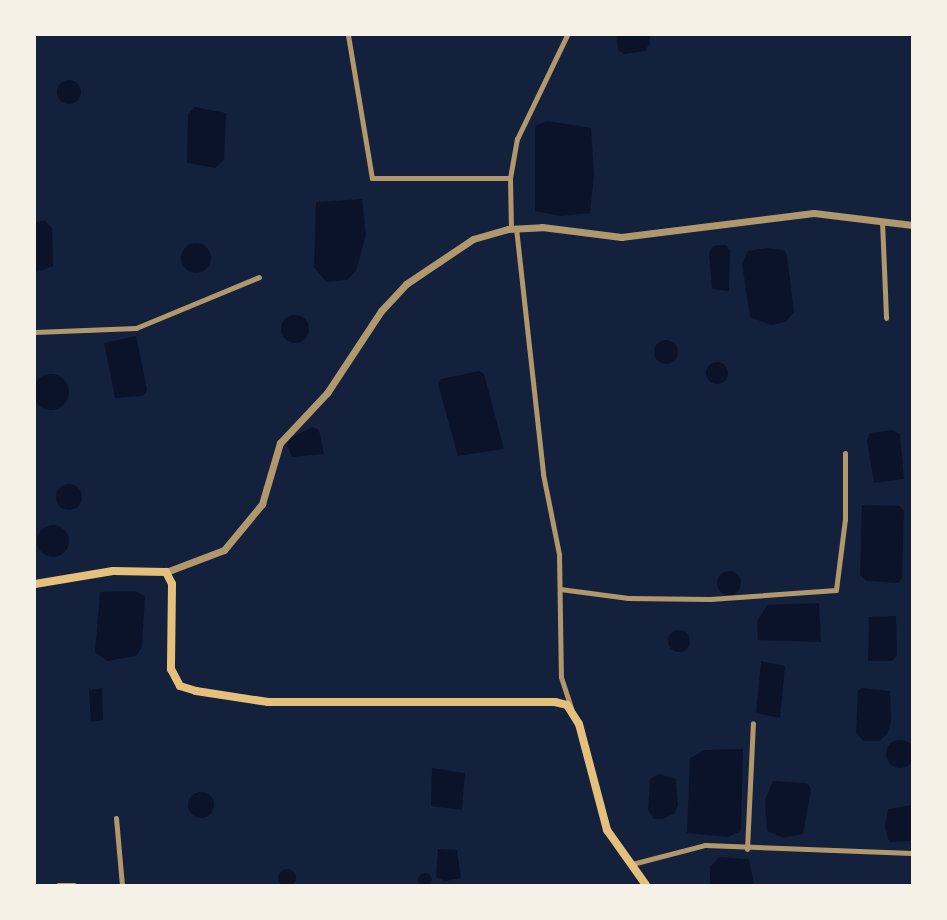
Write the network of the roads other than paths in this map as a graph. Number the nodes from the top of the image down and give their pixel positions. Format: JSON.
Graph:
{"nodes":[{"id":1,"x":348,"y":35,"type":"edge"},
{"id":2,"x":567,"y":35,"type":"edge"},
{"id":3,"x":510,"y":178,"type":"junction"},
{"id":4,"x":882,"y":221,"type":"junction"},
{"id":5,"x":912,"y":225,"type":"edge"},
{"id":6,"x":514,"y":228,"type":"junction"},
{"id":7,"x":259,"y":277,"type":"dead end"},
{"id":8,"x":886,"y":318,"type":"dead end"},
{"id":9,"x":35,"y":332,"type":"edge"},
{"id":10,"x":845,"y":453,"type":"dead end"},
{"id":11,"x":166,"y":572,"type":"junction"},
{"id":12,"x":35,"y":584,"type":"edge"},
{"id":13,"x":560,"y":589,"type":"junction"},
{"id":14,"x":572,"y":710,"type":"junction"},
{"id":15,"x":753,"y":723,"type":"dead end"},
{"id":16,"x":116,"y":818,"type":"dead end"},
{"id":17,"x":747,"y":849,"type":"junction"},
{"id":18,"x":912,"y":853,"type":"edge"},
{"id":19,"x":632,"y":864,"type":"junction"},
{"id":20,"x":58,"y":885,"type":"edge"},
{"id":21,"x":74,"y":885,"type":"edge"},
{"id":22,"x":122,"y":885,"type":"edge"},
{"id":23,"x":646,"y":885,"type":"edge"}],
"edges":[{"from":1,"to":3,"type":"street"},
{"from":2,"to":3,"type":"street"},
{"from":3,"to":6,"type":"street"},
{"from":4,"to":5,"type":"street"},
{"from":4,"to":6,"type":"street"},
{"from":4,"to":8,"type":"street"},
{"from":6,"to":11,"type":"street"},
{"from":6,"to":13,"type":"street"},
{"from":7,"to":9,"type":"street"},
{"from":10,"to":13,"type":"street"},
{"from":11,"to":12,"type":"main road"},
{"from":11,"to":14,"type":"main road"},
{"from":13,"to":14,"type":"street"},
{"from":14,"to":19,"type":"main road"},
{"from":15,"to":17,"type":"street"},
{"from":16,"to":22,"type":"street"},
{"from":17,"to":18,"type":"street"},
{"from":17,"to":19,"type":"street"},
{"from":19,"to":23,"type":"main road"},
{"from":20,"to":21,"type":"street"}]}
